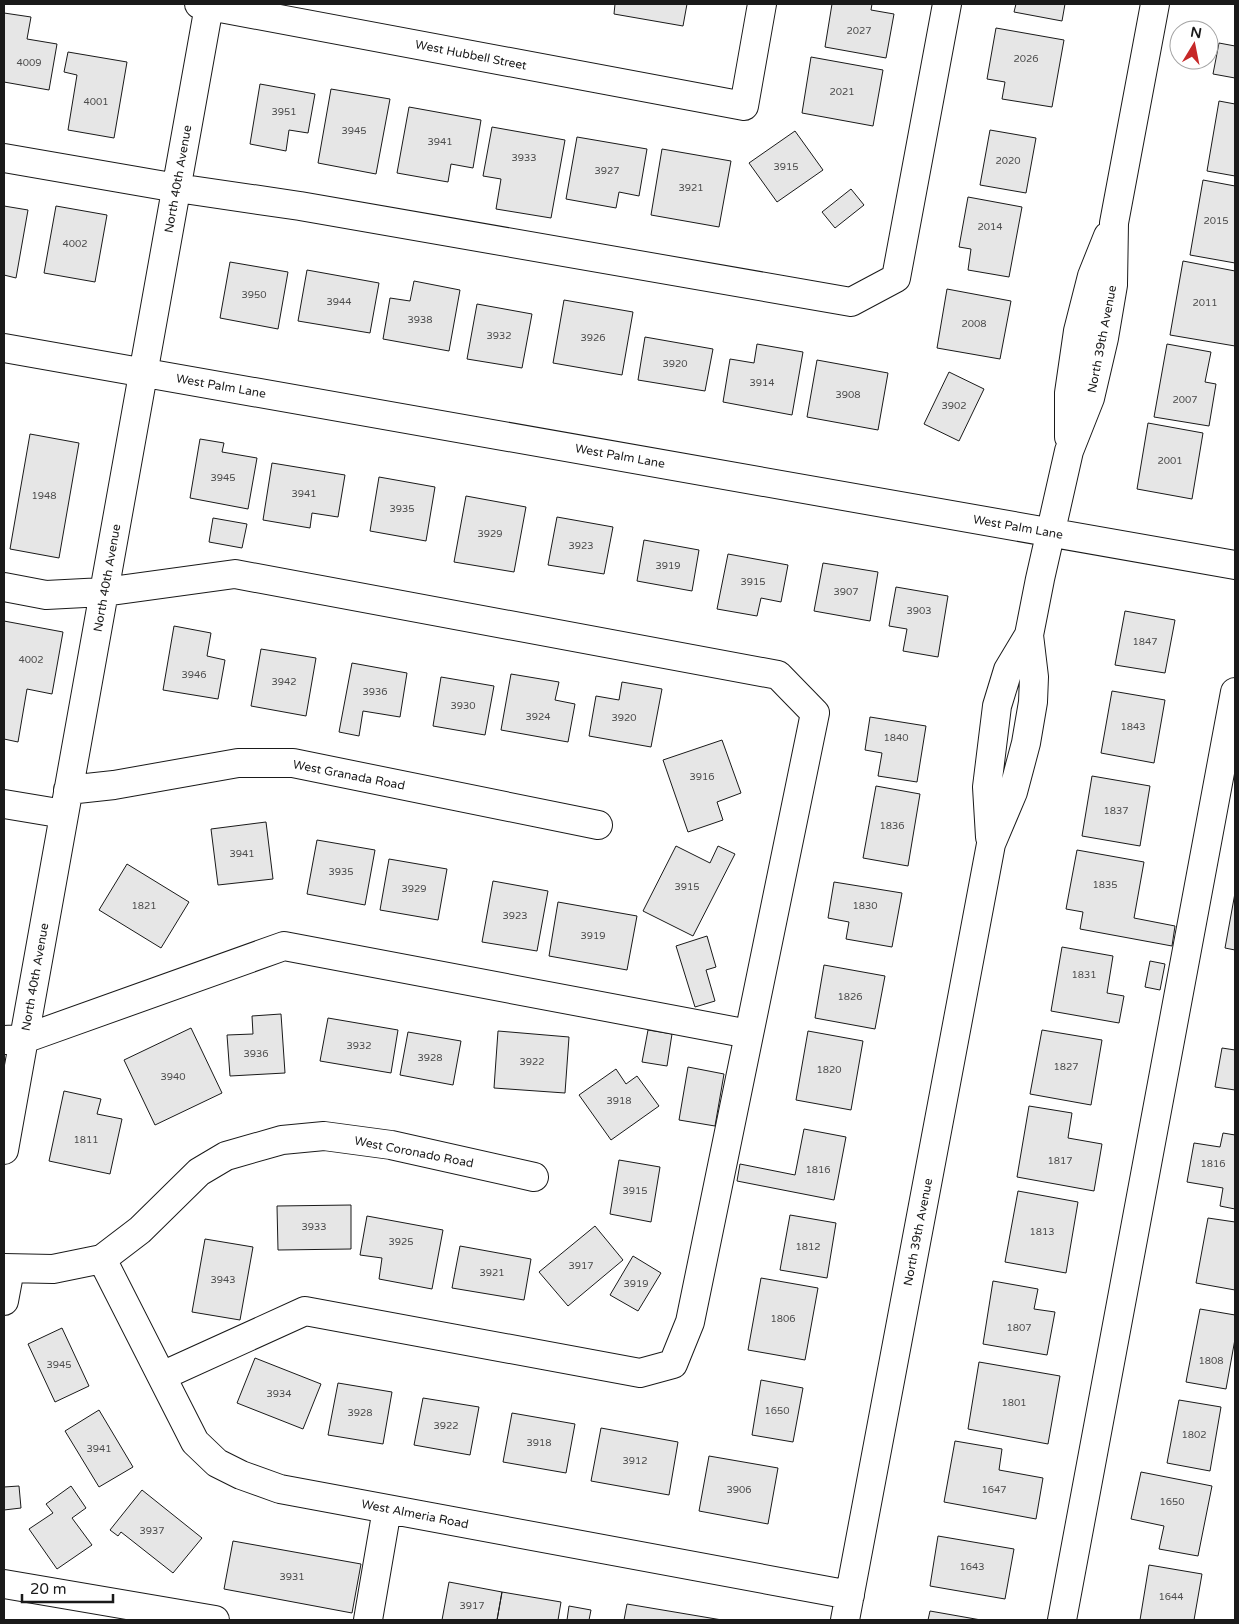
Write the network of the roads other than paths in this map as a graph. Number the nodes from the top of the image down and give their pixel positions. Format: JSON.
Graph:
{"nodes":[{"id":1,"x":762,"y":4,"type":"edge"},
{"id":2,"x":947,"y":4,"type":"edge"},
{"id":3,"x":1155,"y":4,"type":"edge"},
{"id":4,"x":204,"y":5,"type":"edge"},
{"id":5,"x":4,"y":158,"type":"edge"},
{"id":6,"x":177,"y":188,"type":"junction"},
{"id":7,"x":4,"y":348,"type":"edge"},
{"id":8,"x":144,"y":372,"type":"junction"},
{"id":9,"x":1051,"y":533,"type":"junction"},
{"id":10,"x":1235,"y":565,"type":"edge"},
{"id":11,"x":4,"y":587,"type":"edge"},
{"id":12,"x":104,"y":592,"type":"junction"},
{"id":13,"x":1235,"y":692,"type":"edge"},
{"id":14,"x":66,"y":802,"type":"junction"},
{"id":15,"x":4,"y":804,"type":"edge"},
{"id":16,"x":598,"y":824,"type":"dead end"},
{"id":17,"x":749,"y":1034,"type":"junction"},
{"id":18,"x":14,"y":1039,"type":"edge"},
{"id":19,"x":4,"y":1150,"type":"edge"},
{"id":20,"x":534,"y":1177,"type":"dead end"},
{"id":21,"x":102,"y":1259,"type":"junction"},
{"id":22,"x":7,"y":1269,"type":"edge"},
{"id":23,"x":4,"y":1301,"type":"edge"},
{"id":24,"x":162,"y":1376,"type":"junction"},
{"id":25,"x":387,"y":1509,"type":"junction"},
{"id":26,"x":4,"y":1584,"type":"edge"},
{"id":27,"x":847,"y":1608,"type":"edge"},
{"id":28,"x":215,"y":1620,"type":"edge"},
{"id":29,"x":368,"y":1620,"type":"edge"},
{"id":30,"x":1062,"y":1620,"type":"edge"}],
"edges":[{"from":1,"to":4,"type":"street","name":"West Hubbell Street"},
{"from":2,"to":6,"type":"street"},
{"from":3,"to":9,"type":"street","name":"North 39th Avenue"},
{"from":4,"to":6,"type":"street","name":"North 40th Avenue"},
{"from":5,"to":6,"type":"street"},
{"from":6,"to":8,"type":"street","name":"North 40th Avenue"},
{"from":7,"to":8,"type":"street","name":"West Palm Lane"},
{"from":8,"to":9,"type":"street","name":"West Palm Lane"},
{"from":8,"to":12,"type":"street","name":"North 40th Avenue"},
{"from":9,"to":10,"type":"street","name":"West Palm Lane"},
{"from":9,"to":27,"type":"street","name":"North 39th Avenue"},
{"from":11,"to":12,"type":"street"},
{"from":12,"to":14,"type":"street","name":"North 40th Avenue"},
{"from":12,"to":17,"type":"street"},
{"from":13,"to":30,"type":"street"},
{"from":14,"to":15,"type":"street","name":"West Granada Road"},
{"from":14,"to":16,"type":"street","name":"West Granada Road"},
{"from":14,"to":18,"type":"street","name":"North 40th Avenue"},
{"from":17,"to":18,"type":"street"},
{"from":17,"to":24,"type":"street"},
{"from":18,"to":19,"type":"street","name":"North 40th Avenue"},
{"from":20,"to":21,"type":"street","name":"West Coronado Road"},
{"from":21,"to":22,"type":"street","name":"West Coronado Road"},
{"from":21,"to":24,"type":"street","name":"West Almeria Road"},
{"from":22,"to":23,"type":"street"},
{"from":24,"to":25,"type":"street","name":"West Almeria Road"},
{"from":25,"to":27,"type":"street","name":"West Almeria Road"},
{"from":25,"to":29,"type":"street"},
{"from":26,"to":28,"type":"street"}]}
